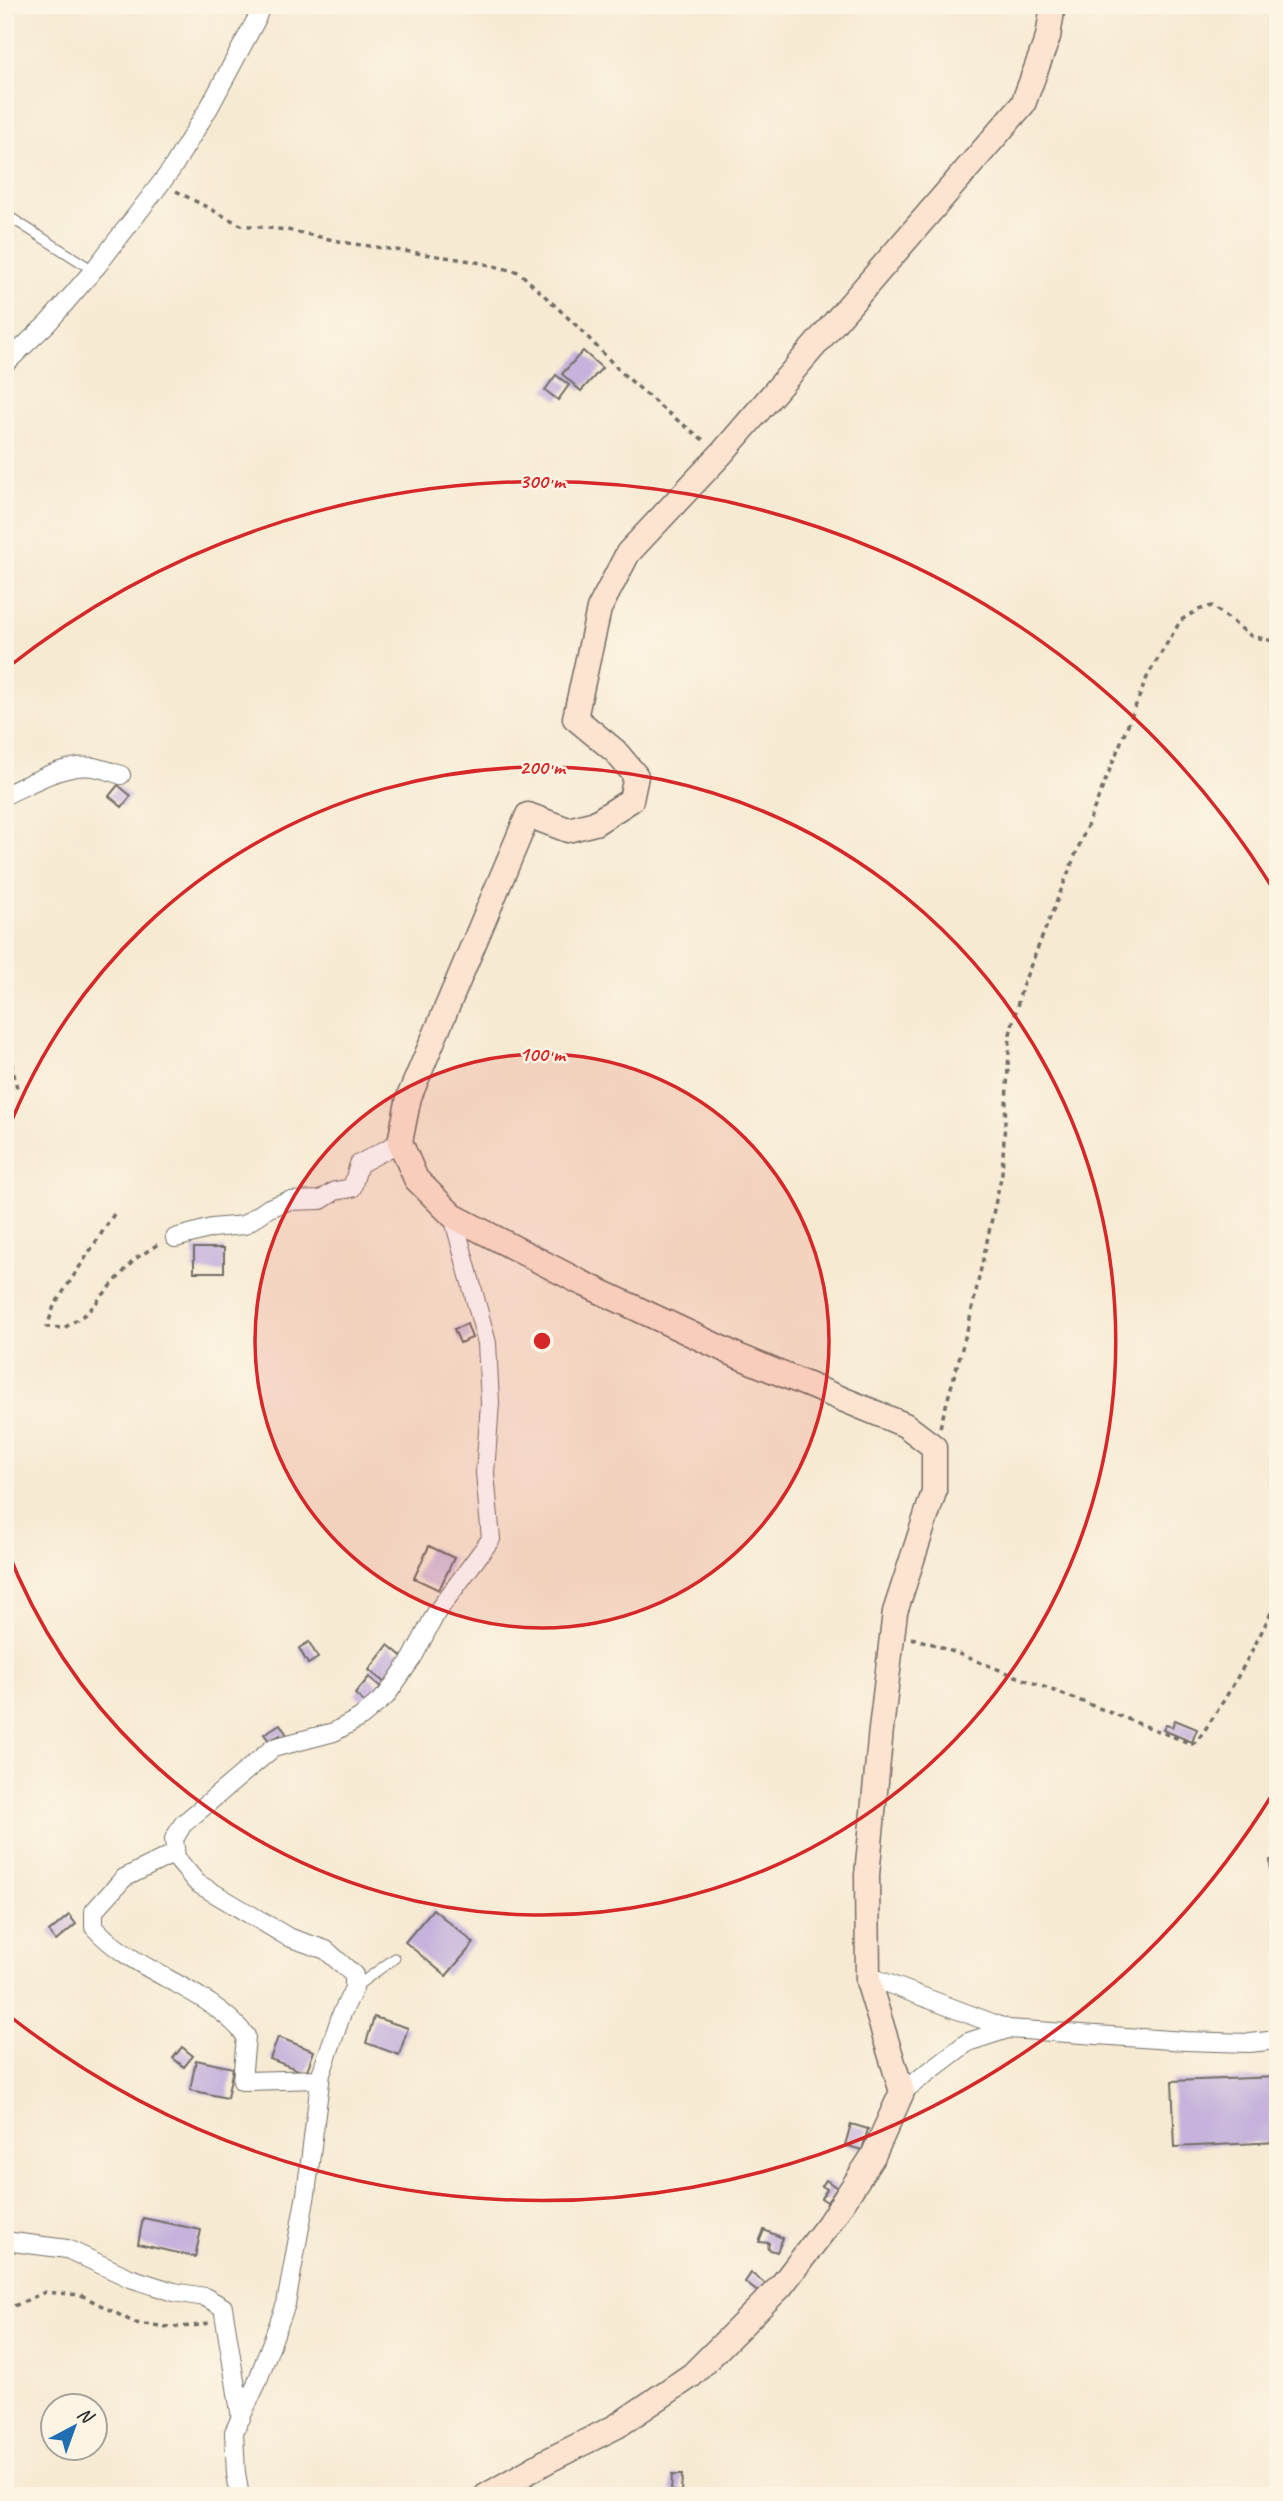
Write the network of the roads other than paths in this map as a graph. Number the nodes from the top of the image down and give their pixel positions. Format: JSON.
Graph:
{"nodes":[{"id":1,"x":261,"y":5,"type":"edge"},
{"id":2,"x":1054,"y":5,"type":"edge"},
{"id":3,"x":5,"y":214,"type":"edge"},
{"id":4,"x":93,"y":270,"type":"junction"},
{"id":5,"x":5,"y":364,"type":"edge"},
{"id":6,"x":121,"y":775,"type":"dead end"},
{"id":7,"x":5,"y":795,"type":"edge"},
{"id":8,"x":400,"y":1142,"type":"junction"},
{"id":9,"x":453,"y":1216,"type":"junction"},
{"id":10,"x":175,"y":1238,"type":"road end"},
{"id":11,"x":175,"y":1853,"type":"junction"},
{"id":12,"x":395,"y":1958,"type":"dead end"},
{"id":13,"x":868,"y":1976,"type":"junction"},
{"id":14,"x":354,"y":1987,"type":"junction"},
{"id":15,"x":1008,"y":2029,"type":"junction"},
{"id":16,"x":1278,"y":2040,"type":"edge"},
{"id":17,"x":320,"y":2079,"type":"junction"},
{"id":18,"x":902,"y":2092,"type":"junction"},
{"id":19,"x":5,"y":2241,"type":"edge"},
{"id":20,"x":241,"y":2418,"type":"junction"},
{"id":21,"x":240,"y":2496,"type":"edge"},
{"id":22,"x":486,"y":2496,"type":"edge"}],
"edges":[{"from":1,"to":4,"type":"street"},
{"from":2,"to":8,"type":"street"},
{"from":3,"to":4,"type":"lane"},
{"from":4,"to":5,"type":"street"},
{"from":6,"to":7,"type":"street"},
{"from":8,"to":9,"type":"street"},
{"from":8,"to":10,"type":"street"},
{"from":9,"to":11,"type":"street"},
{"from":9,"to":13,"type":"street"},
{"from":11,"to":14,"type":"street"},
{"from":11,"to":17,"type":"street"},
{"from":12,"to":14,"type":"lane"},
{"from":13,"to":15,"type":"street"},
{"from":13,"to":18,"type":"street"},
{"from":14,"to":17,"type":"street"},
{"from":15,"to":16,"type":"street"},
{"from":15,"to":18,"type":"street"},
{"from":17,"to":20,"type":"street"},
{"from":18,"to":22,"type":"street"},
{"from":19,"to":20,"type":"street"},
{"from":20,"to":21,"type":"street"}]}
